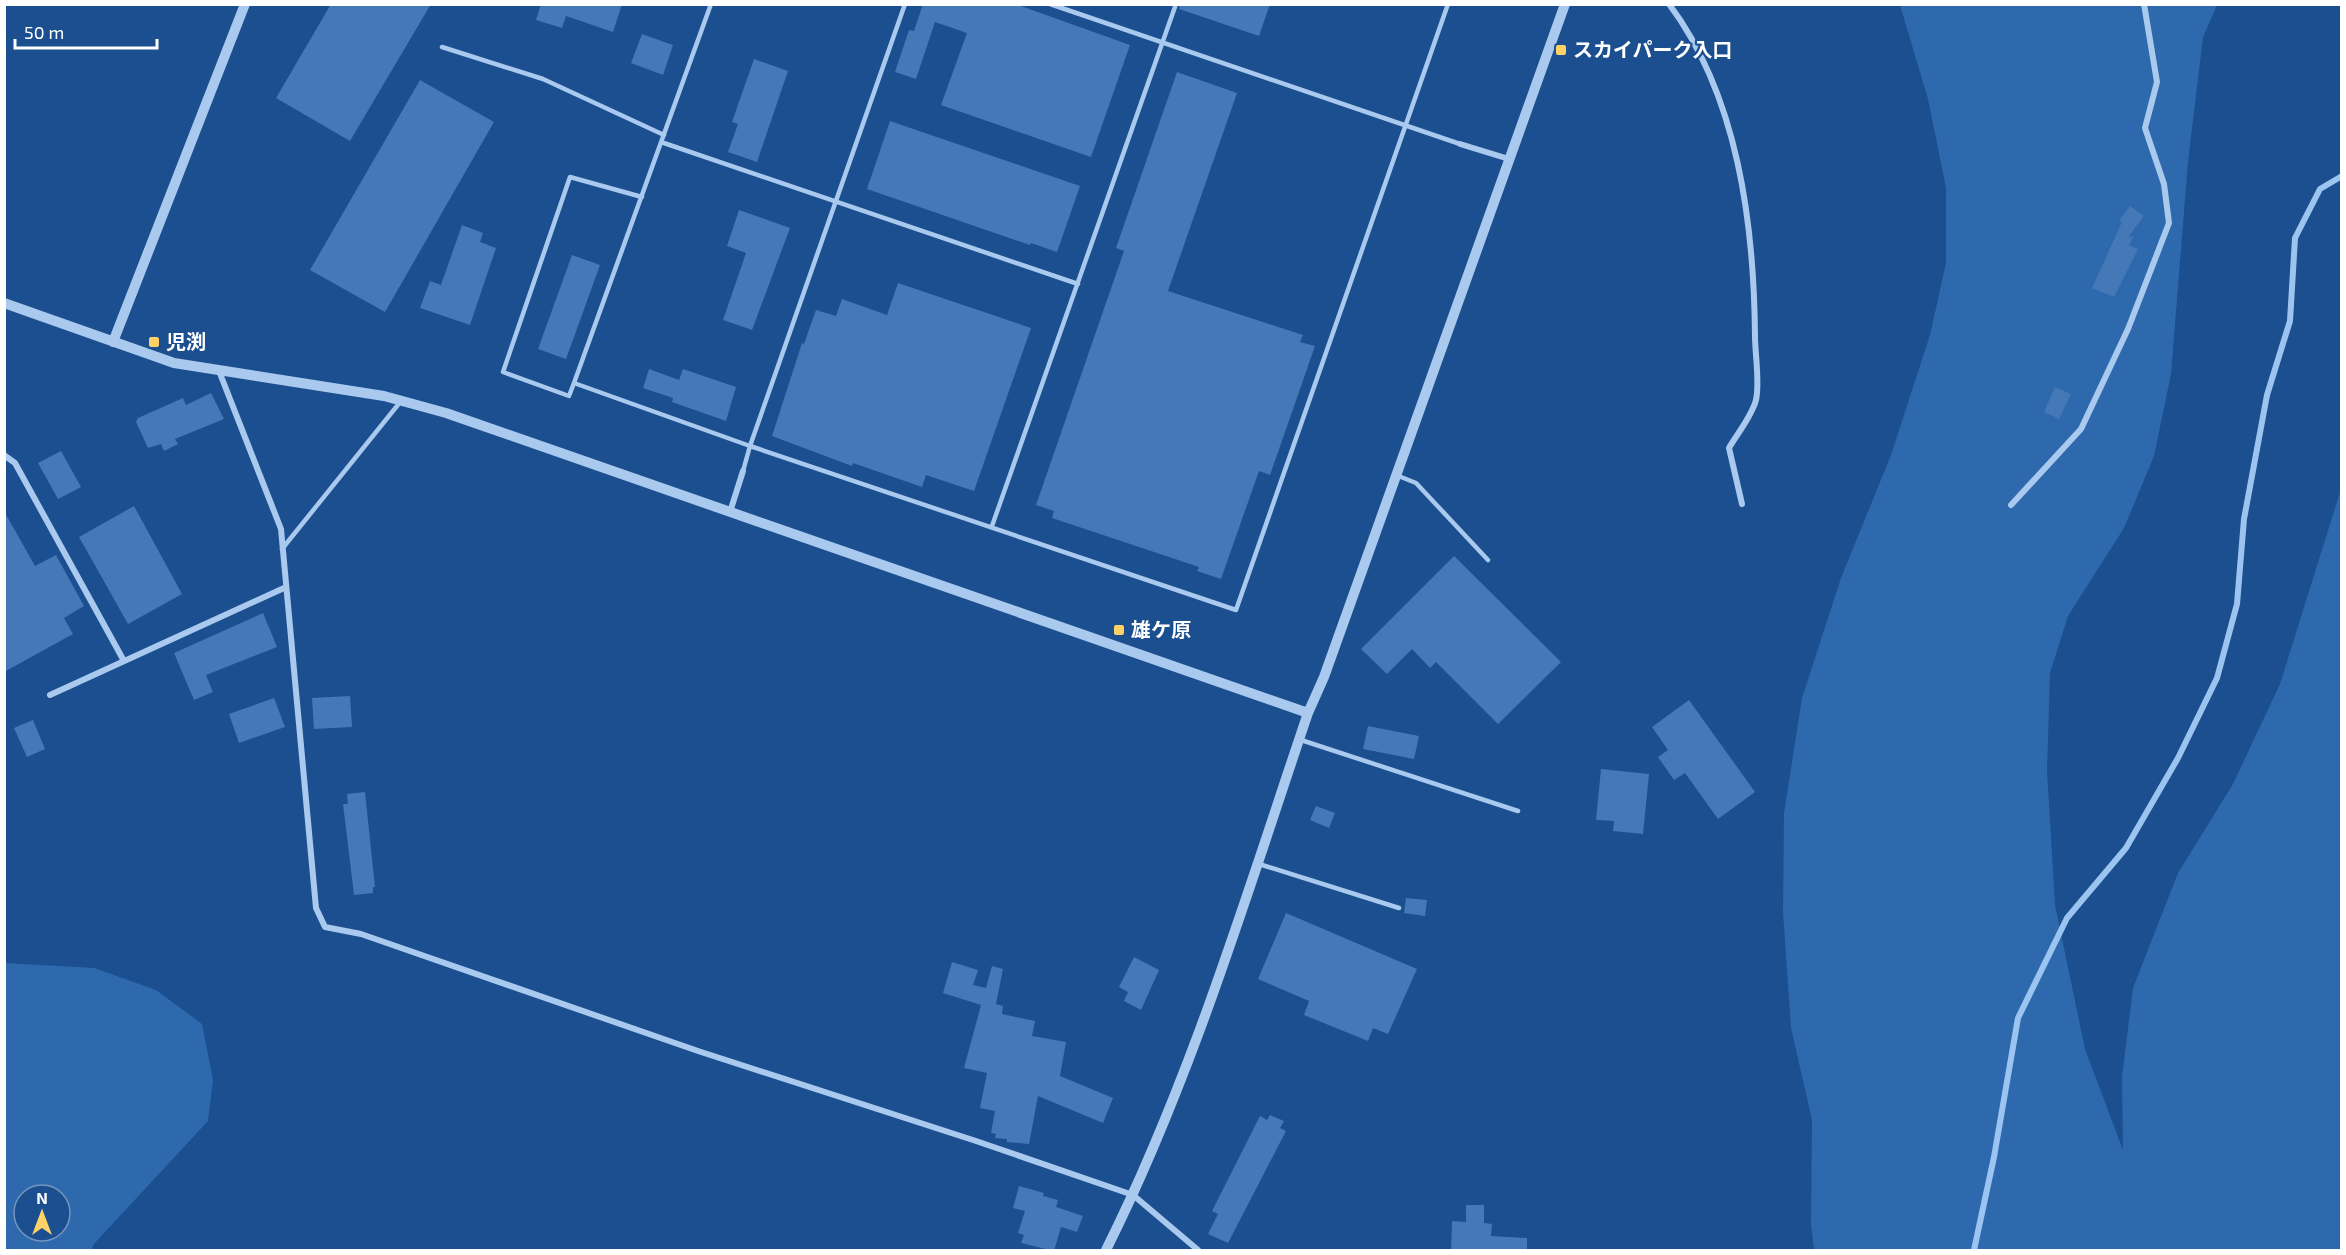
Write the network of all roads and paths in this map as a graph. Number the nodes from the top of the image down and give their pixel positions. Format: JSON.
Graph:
{"nodes":[{"id":1,"x":245,"y":4,"type":"edge"},
{"id":2,"x":711,"y":4,"type":"edge"},
{"id":3,"x":905,"y":4,"type":"edge"},
{"id":4,"x":1050,"y":4,"type":"edge"},
{"id":5,"x":1176,"y":4,"type":"edge"},
{"id":6,"x":1448,"y":4,"type":"edge"},
{"id":7,"x":1565,"y":4,"type":"edge"},
{"id":8,"x":1669,"y":4,"type":"edge"},
{"id":9,"x":2144,"y":4,"type":"edge"},
{"id":10,"x":1162,"y":42,"type":"junction"},
{"id":11,"x":442,"y":47,"type":"dead end"},
{"id":12,"x":1407,"y":126,"type":"junction"},
{"id":13,"x":664,"y":135,"type":"junction"},
{"id":14,"x":661,"y":142,"type":"junction"},
{"id":15,"x":1460,"y":144,"type":"joint"},
{"id":16,"x":1509,"y":159,"type":"junction"},
{"id":17,"x":642,"y":197,"type":"junction"},
{"id":18,"x":835,"y":203,"type":"junction"},
{"id":19,"x":1078,"y":285,"type":"junction"},
{"id":20,"x":4,"y":303,"type":"edge"},
{"id":21,"x":112,"y":342,"type":"junction"},
{"id":22,"x":219,"y":371,"type":"junction"},
{"id":23,"x":574,"y":382,"type":"junction"},
{"id":24,"x":401,"y":400,"type":"junction"},
{"id":25,"x":750,"y":446,"type":"junction"},
{"id":26,"x":4,"y":455,"type":"edge"},
{"id":27,"x":743,"y":471,"type":"joint"},
{"id":28,"x":1396,"y":475,"type":"junction"},
{"id":29,"x":1742,"y":504,"type":"dead end"},
{"id":30,"x":2011,"y":505,"type":"dead end"},
{"id":31,"x":730,"y":512,"type":"junction"},
{"id":32,"x":992,"y":526,"type":"junction"},
{"id":33,"x":282,"y":549,"type":"junction"},
{"id":34,"x":1488,"y":560,"type":"dead end"},
{"id":35,"x":284,"y":588,"type":"junction"},
{"id":36,"x":124,"y":661,"type":"junction"},
{"id":37,"x":50,"y":695,"type":"dead end"},
{"id":38,"x":1308,"y":713,"type":"junction"},
{"id":39,"x":1299,"y":740,"type":"junction"},
{"id":40,"x":1518,"y":811,"type":"dead end"},
{"id":41,"x":1257,"y":863,"type":"junction"},
{"id":42,"x":1399,"y":908,"type":"dead end"},
{"id":43,"x":1133,"y":1196,"type":"junction"},
{"id":44,"x":1106,"y":1251,"type":"edge"},
{"id":45,"x":1198,"y":1251,"type":"edge"}],
"edges":[{"from":1,"to":21,"type":"street"},
{"from":2,"to":13,"type":"lane"},
{"from":3,"to":18,"type":"lane"},
{"from":4,"to":10,"type":"lane"},
{"from":5,"to":10,"type":"lane"},
{"from":6,"to":12,"type":"lane"},
{"from":7,"to":16,"type":"street"},
{"from":8,"to":29,"type":"street"},
{"from":9,"to":30,"type":"street"},
{"from":10,"to":12,"type":"lane"},
{"from":10,"to":19,"type":"lane"},
{"from":11,"to":13,"type":"lane"},
{"from":12,"to":15,"type":"lane"},
{"from":12,"to":32,"type":"lane"},
{"from":13,"to":14,"type":"lane"},
{"from":14,"to":17,"type":"lane"},
{"from":14,"to":18,"type":"lane"},
{"from":15,"to":16,"type":"street"},
{"from":16,"to":28,"type":"street"},
{"from":17,"to":23,"type":"lane"},
{"from":17,"to":23,"type":"lane"},
{"from":18,"to":19,"type":"lane"},
{"from":18,"to":25,"type":"lane"},
{"from":19,"to":32,"type":"lane"},
{"from":20,"to":21,"type":"street"},
{"from":21,"to":22,"type":"street"},
{"from":22,"to":24,"type":"street"},
{"from":22,"to":33,"type":"street"},
{"from":23,"to":25,"type":"lane"},
{"from":24,"to":31,"type":"street"},
{"from":24,"to":33,"type":"lane"},
{"from":25,"to":27,"type":"lane"},
{"from":25,"to":32,"type":"lane"},
{"from":26,"to":36,"type":"street"},
{"from":27,"to":31,"type":"street"},
{"from":28,"to":34,"type":"lane"},
{"from":28,"to":38,"type":"street"},
{"from":31,"to":38,"type":"street"},
{"from":33,"to":35,"type":"street"},
{"from":35,"to":36,"type":"street"},
{"from":35,"to":43,"type":"street"},
{"from":36,"to":37,"type":"street"},
{"from":38,"to":39,"type":"street"},
{"from":39,"to":40,"type":"lane"},
{"from":39,"to":41,"type":"street"},
{"from":41,"to":42,"type":"lane"},
{"from":41,"to":43,"type":"street"},
{"from":43,"to":44,"type":"street"},
{"from":43,"to":45,"type":"street"}]}
